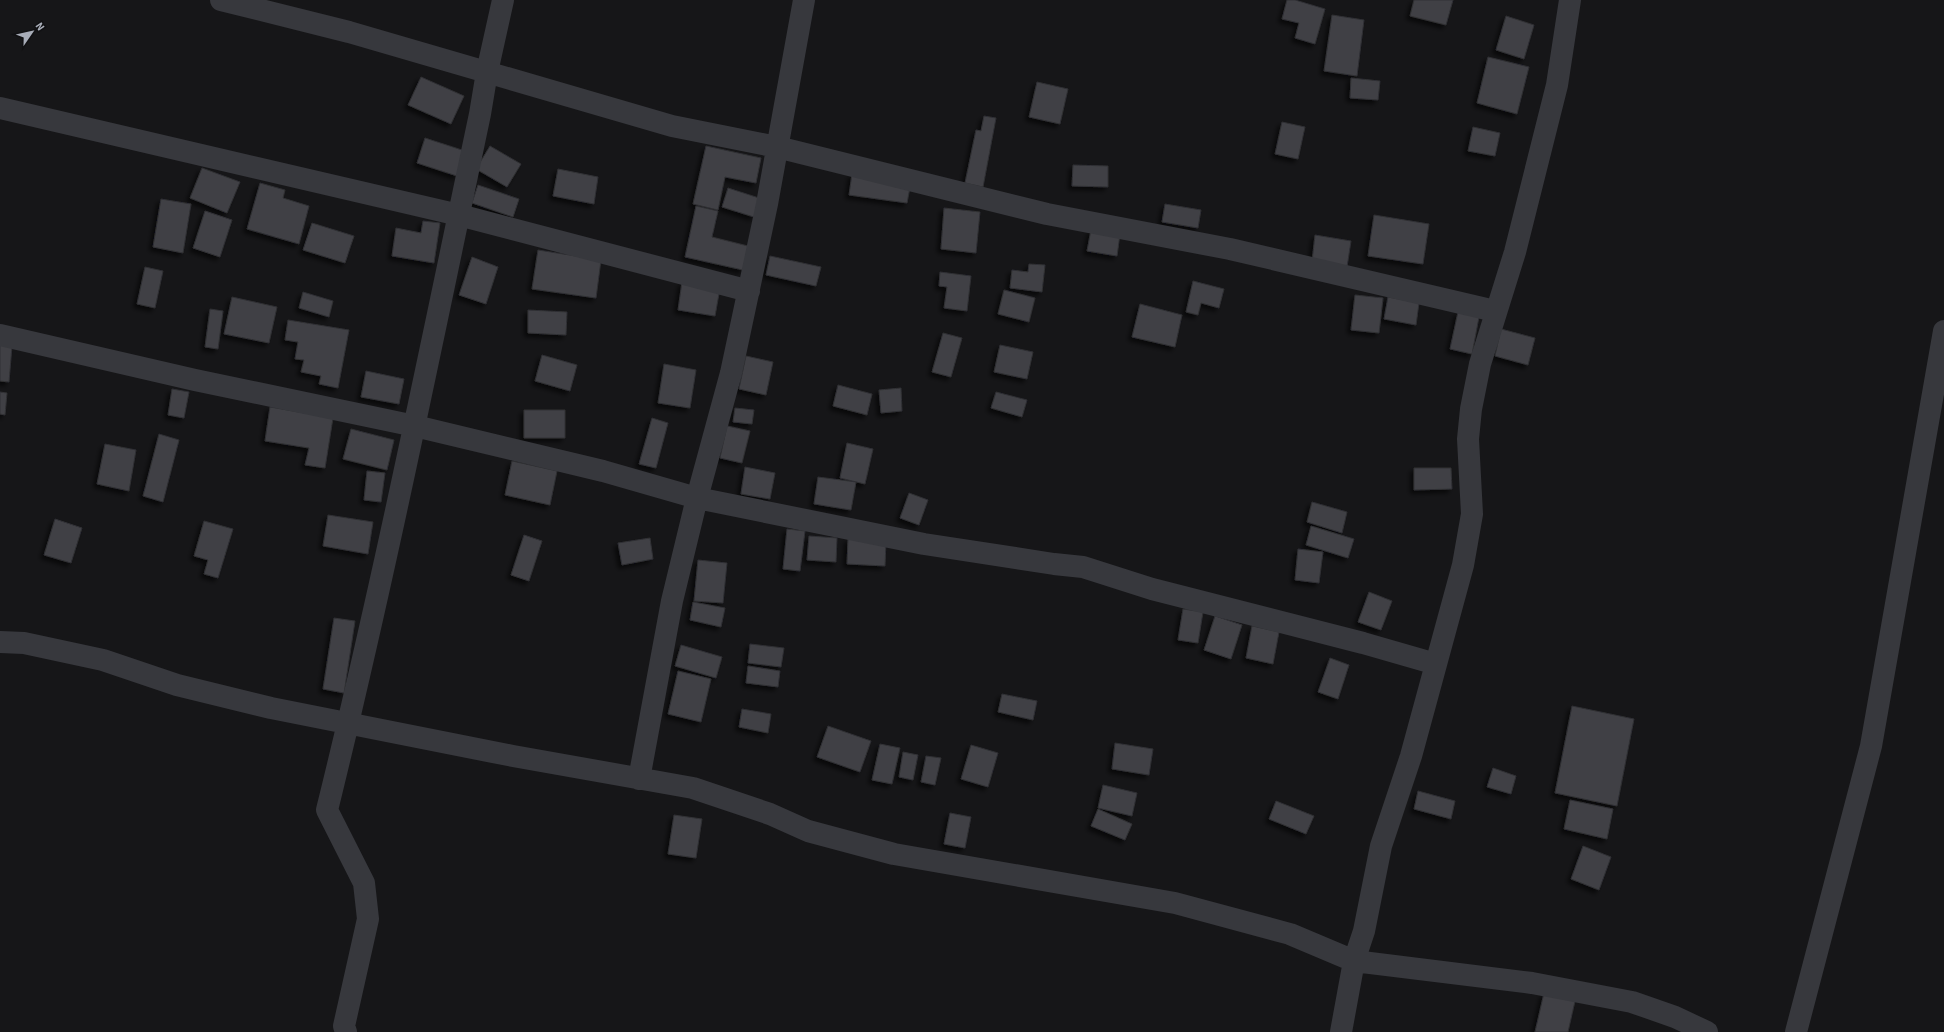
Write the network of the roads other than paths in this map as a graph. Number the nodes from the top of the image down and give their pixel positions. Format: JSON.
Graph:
{"nodes":[{"id":1,"x":221,"y":0,"type":"edge"},
{"id":2,"x":504,"y":0,"type":"edge"},
{"id":3,"x":804,"y":0,"type":"edge"},
{"id":4,"x":1570,"y":0,"type":"edge"},
{"id":5,"x":487,"y":72,"type":"junction"},
{"id":6,"x":0,"y":108,"type":"edge"},
{"id":7,"x":777,"y":147,"type":"junction"},
{"id":8,"x":459,"y":215,"type":"junction"},
{"id":9,"x":749,"y":291,"type":"junction"},
{"id":10,"x":1495,"y":311,"type":"junction"},
{"id":11,"x":1944,"y":331,"type":"edge"},
{"id":12,"x":0,"y":335,"type":"edge"},
{"id":13,"x":415,"y":426,"type":"junction"},
{"id":14,"x":697,"y":498,"type":"junction"},
{"id":15,"x":0,"y":642,"type":"edge"},
{"id":16,"x":1436,"y":664,"type":"junction"},
{"id":17,"x":348,"y":723,"type":"junction"},
{"id":18,"x":639,"y":779,"type":"junction"},
{"id":19,"x":1354,"y":961,"type":"junction"},
{"id":20,"x":346,"y":1032,"type":"edge"},
{"id":21,"x":1341,"y":1032,"type":"edge"},
{"id":22,"x":1707,"y":1032,"type":"edge"},
{"id":23,"x":1796,"y":1032,"type":"edge"}],
"edges":[{"from":1,"to":5,"type":"street"},
{"from":2,"to":5,"type":"street"},
{"from":3,"to":7,"type":"street"},
{"from":4,"to":10,"type":"street"},
{"from":5,"to":7,"type":"street"},
{"from":5,"to":8,"type":"street"},
{"from":6,"to":8,"type":"street"},
{"from":7,"to":9,"type":"street"},
{"from":7,"to":10,"type":"street"},
{"from":8,"to":9,"type":"street"},
{"from":8,"to":13,"type":"street"},
{"from":9,"to":14,"type":"street"},
{"from":10,"to":16,"type":"street"},
{"from":11,"to":23,"type":"street"},
{"from":12,"to":13,"type":"street"},
{"from":13,"to":14,"type":"street"},
{"from":13,"to":17,"type":"street"},
{"from":14,"to":16,"type":"street"},
{"from":14,"to":18,"type":"street"},
{"from":15,"to":17,"type":"street"},
{"from":16,"to":19,"type":"street"},
{"from":17,"to":18,"type":"street"},
{"from":17,"to":20,"type":"street"},
{"from":18,"to":19,"type":"street"},
{"from":19,"to":21,"type":"street"},
{"from":19,"to":22,"type":"street"}]}
